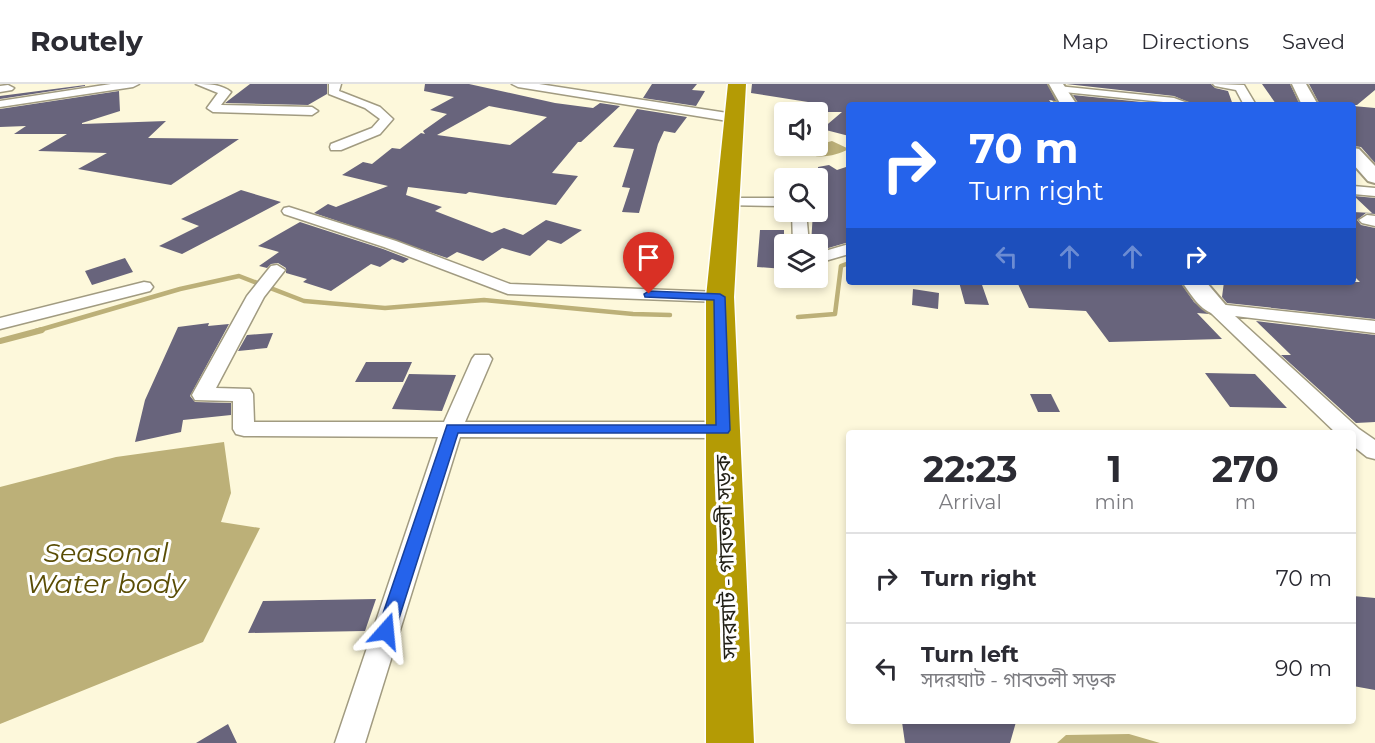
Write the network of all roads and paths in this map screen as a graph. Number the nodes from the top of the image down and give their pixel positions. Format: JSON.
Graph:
{"nodes":[{"id":1,"x":134,"y":84,"type":"edge"},
{"id":2,"x":202,"y":84,"type":"edge"},
{"id":3,"x":335,"y":84,"type":"edge"},
{"id":4,"x":518,"y":84,"type":"edge"},
{"id":5,"x":737,"y":84,"type":"edge"},
{"id":6,"x":1219,"y":84,"type":"edge"},
{"id":7,"x":1299,"y":84,"type":"edge"},
{"id":8,"x":1057,"y":86,"type":"edge"},
{"id":9,"x":1067,"y":102,"type":"edge"},
{"id":10,"x":1177,"y":102,"type":"edge"},
{"id":11,"x":1248,"y":102,"type":"edge"},
{"id":12,"x":1308,"y":102,"type":"edge"},
{"id":13,"x":0,"y":104,"type":"edge"},
{"id":14,"x":312,"y":111,"type":"dead end"},
{"id":15,"x":734,"y":118,"type":"junction"},
{"id":16,"x":336,"y":147,"type":"dead end"},
{"id":17,"x":1356,"y":190,"type":"edge"},
{"id":18,"x":1375,"y":192,"type":"edge"},
{"id":19,"x":727,"y":202,"type":"junction"},
{"id":20,"x":774,"y":202,"type":"edge"},
{"id":21,"x":289,"y":211,"type":"dead end"},
{"id":22,"x":846,"y":250,"type":"edge"},
{"id":23,"x":828,"y":255,"type":"edge"},
{"id":24,"x":272,"y":274,"type":"dead end"},
{"id":25,"x":1197,"y":285,"type":"edge"},
{"id":26,"x":144,"y":287,"type":"dead end"},
{"id":27,"x":720,"y":297,"type":"junction"},
{"id":28,"x":1217,"y":309,"type":"junction"},
{"id":29,"x":0,"y":324,"type":"edge"},
{"id":30,"x":1369,"y":326,"type":"edge"},
{"id":31,"x":482,"y":359,"type":"dead end"},
{"id":32,"x":452,"y":428,"type":"junction"},
{"id":33,"x":723,"y":430,"type":"junction"},
{"id":34,"x":1348,"y":430,"type":"edge"},
{"id":35,"x":1356,"y":437,"type":"edge"},
{"id":36,"x":1375,"y":450,"type":"edge"},
{"id":37,"x":350,"y":743,"type":"edge"},
{"id":38,"x":730,"y":743,"type":"edge"}],
"edges":[{"from":1,"to":13,"type":"street"},
{"from":2,"to":14,"type":"street"},
{"from":3,"to":16,"type":"street"},
{"from":4,"to":15,"type":"street"},
{"from":5,"to":15,"type":"highway","name":"সদরঘাট - গাবতলী সড়ক"},
{"from":6,"to":11,"type":"street"},
{"from":7,"to":12,"type":"street"},
{"from":8,"to":9,"type":"street"},
{"from":8,"to":10,"type":"street"},
{"from":15,"to":19,"type":"highway","name":"সদরঘাট - গাবতলী সড়ক"},
{"from":17,"to":18,"type":"street"},
{"from":19,"to":20,"type":"street"},
{"from":19,"to":27,"type":"highway","name":"সদরঘাট - গাবতলী সড়ক"},
{"from":21,"to":27,"type":"street"},
{"from":22,"to":23,"type":"street"},
{"from":24,"to":32,"type":"street"},
{"from":25,"to":28,"type":"street"},
{"from":26,"to":29,"type":"street"},
{"from":27,"to":33,"type":"highway","name":"সদরঘাট - গাবতলী সড়ক"},
{"from":28,"to":30,"type":"street"},
{"from":28,"to":34,"type":"street"},
{"from":31,"to":32,"type":"street"},
{"from":32,"to":33,"type":"street"},
{"from":32,"to":37,"type":"street"},
{"from":33,"to":38,"type":"highway","name":"সদরঘাট - গাবতলী সড়ক"},
{"from":35,"to":36,"type":"street"}]}
